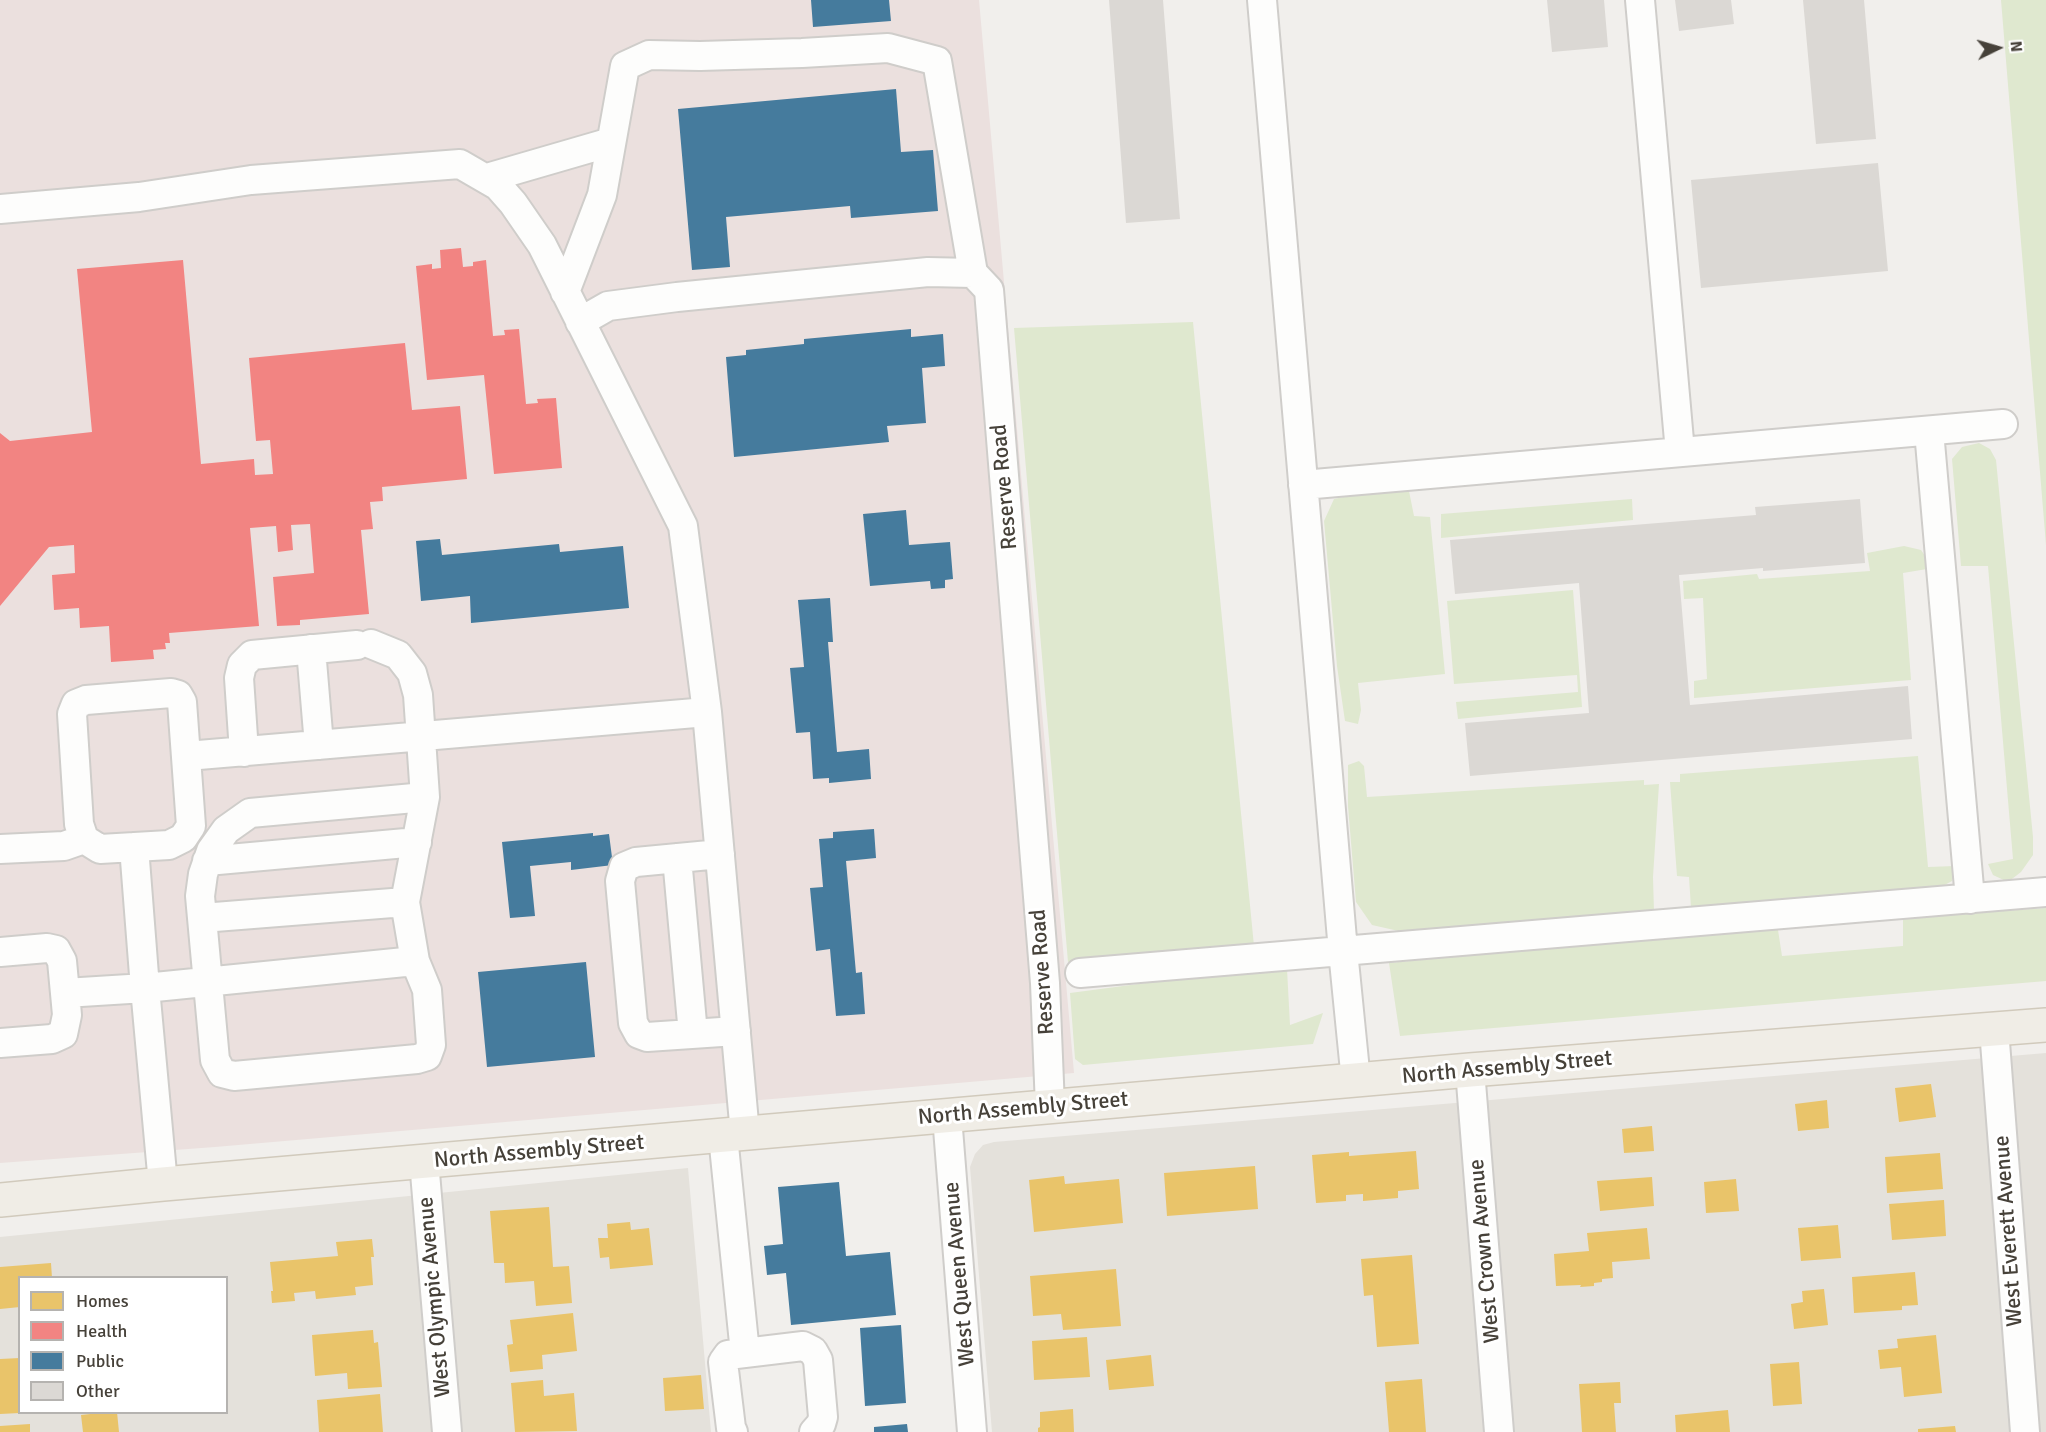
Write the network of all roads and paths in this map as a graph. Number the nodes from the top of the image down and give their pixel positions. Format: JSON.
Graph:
{"nodes":[{"id":1,"x":1262,"y":0,"type":"edge"},
{"id":2,"x":1640,"y":0,"type":"edge"},
{"id":3,"x":611,"y":142,"type":"junction"},
{"id":4,"x":487,"y":178,"type":"junction"},
{"id":5,"x":0,"y":209,"type":"edge"},
{"id":6,"x":973,"y":273,"type":"junction"},
{"id":7,"x":565,"y":292,"type":"junction"},
{"id":8,"x":580,"y":322,"type":"junction"},
{"id":9,"x":2003,"y":424,"type":"dead end"},
{"id":10,"x":1929,"y":431,"type":"junction"},
{"id":11,"x":1680,"y":452,"type":"junction"},
{"id":12,"x":1303,"y":485,"type":"junction"},
{"id":13,"x":311,"y":650,"type":"junction"},
{"id":14,"x":707,"y":712,"type":"junction"},
{"id":15,"x":420,"y":737,"type":"junction"},
{"id":16,"x":319,"y":745,"type":"junction"},
{"id":17,"x":244,"y":752,"type":"junction"},
{"id":18,"x":187,"y":756,"type":"junction"},
{"id":19,"x":424,"y":797,"type":"junction"},
{"id":20,"x":84,"y":839,"type":"junction"},
{"id":21,"x":417,"y":842,"type":"junction"},
{"id":22,"x":134,"y":847,"type":"junction"},
{"id":23,"x":0,"y":849,"type":"edge"},
{"id":24,"x":720,"y":854,"type":"junction"},
{"id":25,"x":677,"y":858,"type":"junction"},
{"id":26,"x":207,"y":861,"type":"junction"},
{"id":27,"x":2046,"y":892,"type":"edge"},
{"id":28,"x":1970,"y":899,"type":"junction"},
{"id":29,"x":405,"y":902,"type":"junction"},
{"id":30,"x":202,"y":918,"type":"junction"},
{"id":31,"x":1343,"y":951,"type":"junction"},
{"id":32,"x":0,"y":952,"type":"edge"},
{"id":33,"x":415,"y":961,"type":"junction"},
{"id":34,"x":1080,"y":973,"type":"dead end"},
{"id":35,"x":207,"y":982,"type":"junction"},
{"id":36,"x":145,"y":988,"type":"junction"},
{"id":37,"x":65,"y":993,"type":"junction"},
{"id":38,"x":2046,"y":1025,"type":"edge"},
{"id":39,"x":1994,"y":1029,"type":"junction"},
{"id":40,"x":736,"y":1030,"type":"junction"},
{"id":41,"x":693,"y":1034,"type":"junction"},
{"id":42,"x":0,"y":1044,"type":"edge"},
{"id":43,"x":1470,"y":1070,"type":"junction"},
{"id":44,"x":1356,"y":1081,"type":"junction"},
{"id":45,"x":1050,"y":1107,"type":"junction"},
{"id":46,"x":947,"y":1116,"type":"junction"},
{"id":47,"x":734,"y":1135,"type":"junction"},
{"id":48,"x":424,"y":1161,"type":"junction"},
{"id":49,"x":163,"y":1184,"type":"junction"},
{"id":50,"x":0,"y":1200,"type":"edge"},
{"id":51,"x":745,"y":1353,"type":"junction"},
{"id":52,"x":447,"y":1432,"type":"edge"},
{"id":53,"x":733,"y":1432,"type":"edge"},
{"id":54,"x":814,"y":1432,"type":"edge"},
{"id":55,"x":972,"y":1432,"type":"edge"},
{"id":56,"x":1499,"y":1432,"type":"edge"},
{"id":57,"x":2025,"y":1432,"type":"edge"}],
"edges":[{"from":1,"to":12,"type":"street"},
{"from":2,"to":11,"type":"street"},
{"from":3,"to":4,"type":"street"},
{"from":3,"to":6,"type":"street"},
{"from":3,"to":7,"type":"street"},
{"from":4,"to":5,"type":"street"},
{"from":4,"to":7,"type":"street"},
{"from":6,"to":8,"type":"street"},
{"from":6,"to":45,"type":"street","name":"Reserve Road"},
{"from":7,"to":8,"type":"street"},
{"from":8,"to":14,"type":"street"},
{"from":9,"to":10,"type":"street"},
{"from":10,"to":11,"type":"street"},
{"from":10,"to":28,"type":"street"},
{"from":11,"to":12,"type":"street"},
{"from":12,"to":31,"type":"street"},
{"from":13,"to":15,"type":"street"},
{"from":13,"to":16,"type":"street"},
{"from":13,"to":17,"type":"street"},
{"from":14,"to":15,"type":"street"},
{"from":14,"to":24,"type":"street"},
{"from":15,"to":16,"type":"street"},
{"from":15,"to":19,"type":"street"},
{"from":16,"to":17,"type":"street"},
{"from":17,"to":18,"type":"street"},
{"from":18,"to":20,"type":"street"},
{"from":18,"to":22,"type":"street"},
{"from":19,"to":21,"type":"street"},
{"from":19,"to":26,"type":"street"},
{"from":20,"to":22,"type":"street"},
{"from":20,"to":23,"type":"street"},
{"from":21,"to":26,"type":"street"},
{"from":21,"to":29,"type":"street"},
{"from":22,"to":36,"type":"street"},
{"from":24,"to":25,"type":"street"},
{"from":24,"to":40,"type":"street"},
{"from":25,"to":41,"type":"street"},
{"from":25,"to":41,"type":"street"},
{"from":26,"to":30,"type":"street"},
{"from":27,"to":28,"type":"street"},
{"from":28,"to":31,"type":"street"},
{"from":29,"to":30,"type":"street"},
{"from":29,"to":33,"type":"street"},
{"from":30,"to":35,"type":"street"},
{"from":31,"to":34,"type":"street"},
{"from":31,"to":44,"type":"street"},
{"from":32,"to":37,"type":"street"},
{"from":33,"to":35,"type":"street"},
{"from":33,"to":35,"type":"street"},
{"from":35,"to":36,"type":"street"},
{"from":36,"to":37,"type":"street"},
{"from":36,"to":49,"type":"street"},
{"from":37,"to":42,"type":"street"},
{"from":38,"to":39,"type":"main road","name":"North Assembly Street"},
{"from":39,"to":43,"type":"main road","name":"North Assembly Street"},
{"from":39,"to":57,"type":"street","name":"West Everett Avenue"},
{"from":40,"to":41,"type":"street"},
{"from":40,"to":47,"type":"street"},
{"from":43,"to":44,"type":"main road","name":"North Assembly Street"},
{"from":43,"to":56,"type":"street","name":"West Crown Avenue"},
{"from":44,"to":45,"type":"main road","name":"North Assembly Street"},
{"from":45,"to":46,"type":"main road","name":"North Assembly Street"},
{"from":46,"to":47,"type":"main road","name":"North Assembly Street"},
{"from":46,"to":55,"type":"street","name":"West Queen Avenue"},
{"from":47,"to":48,"type":"main road","name":"North Assembly Street"},
{"from":47,"to":51,"type":"street"},
{"from":48,"to":49,"type":"main road","name":"North Assembly Street"},
{"from":48,"to":52,"type":"street","name":"West Olympic Avenue"},
{"from":49,"to":50,"type":"main road","name":"North Assembly Street"},
{"from":51,"to":53,"type":"street"},
{"from":51,"to":54,"type":"street"}]}
